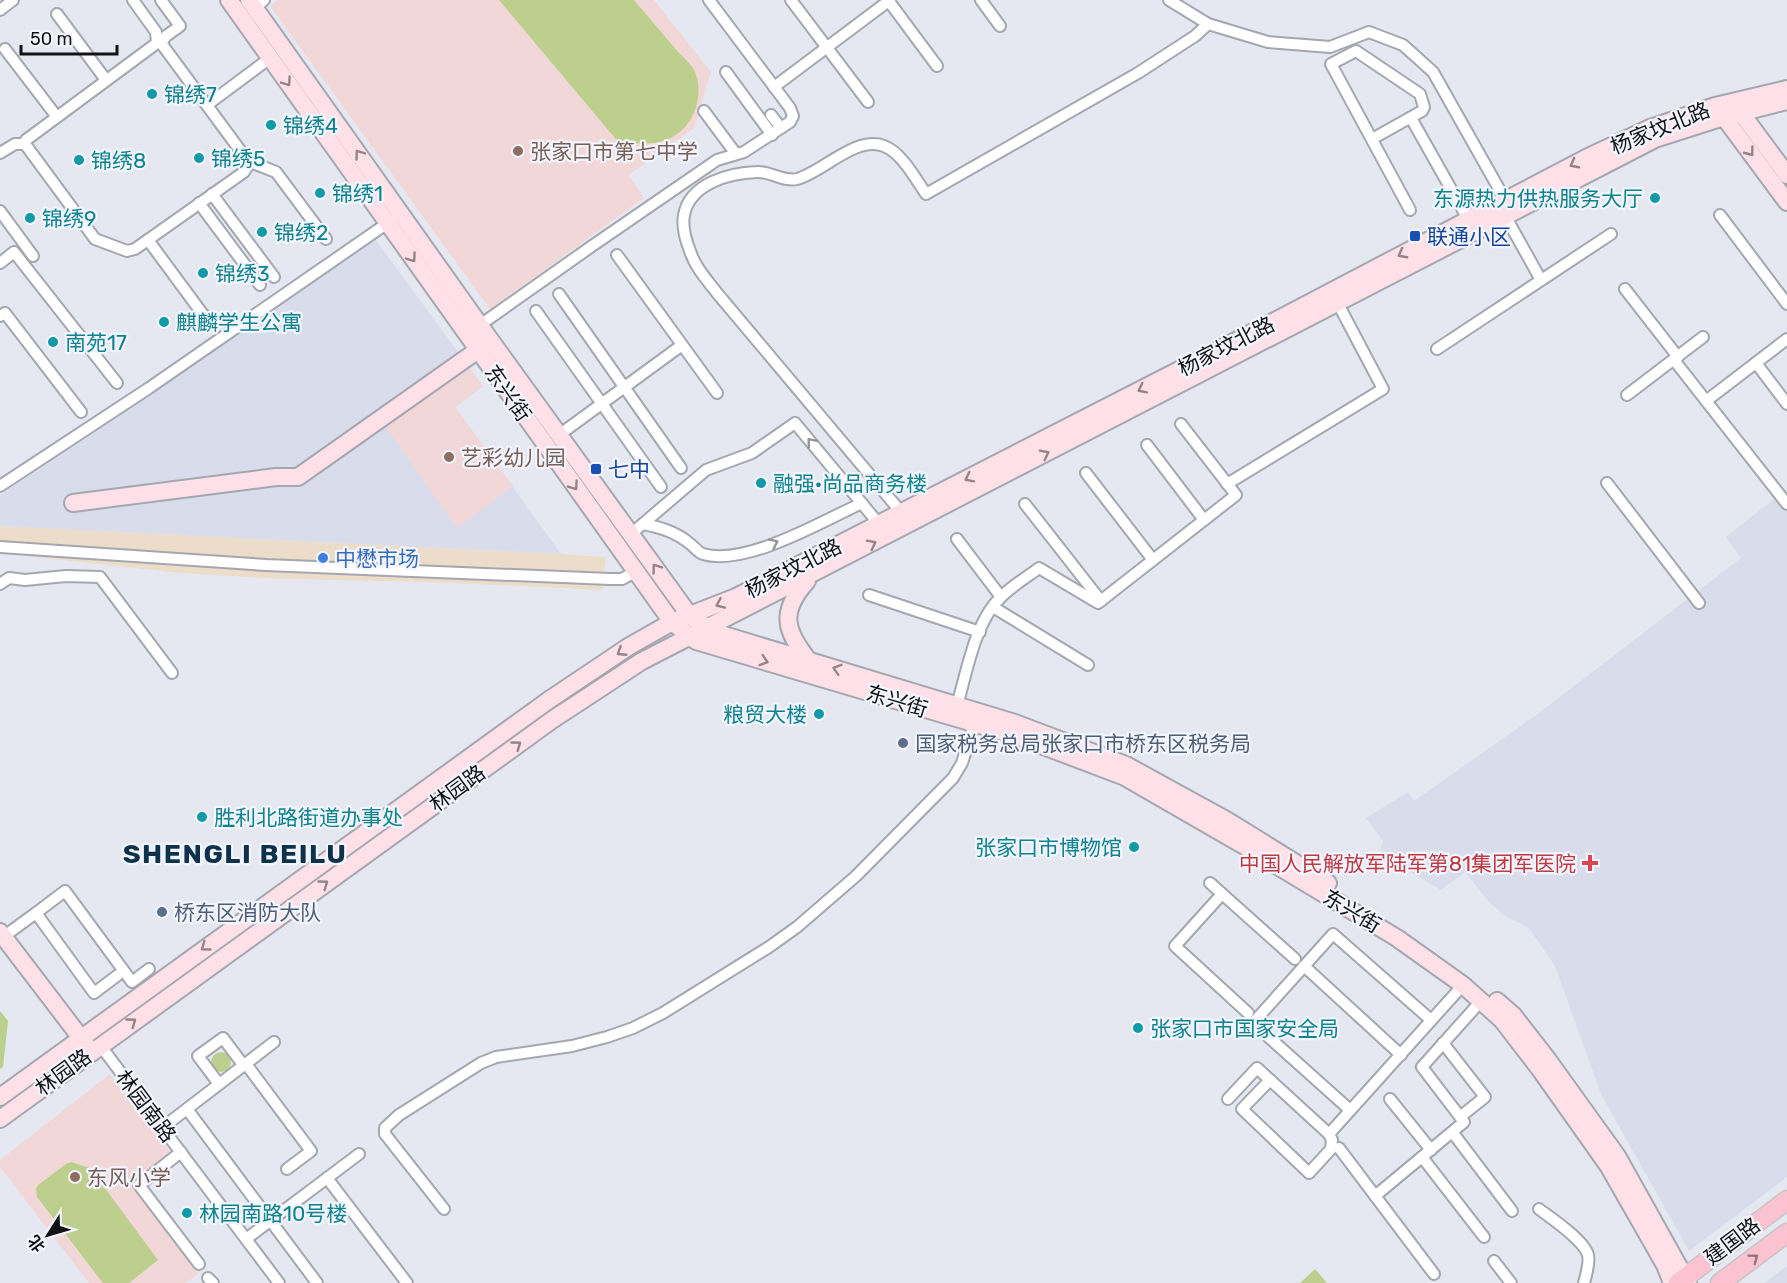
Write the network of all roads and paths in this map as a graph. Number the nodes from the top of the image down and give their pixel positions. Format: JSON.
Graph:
{"nodes":[{"id":1,"x":13,"y":0,"type":"edge"},
{"id":2,"x":133,"y":0,"type":"edge"},
{"id":3,"x":161,"y":0,"type":"edge"},
{"id":4,"x":229,"y":0,"type":"edge"},
{"id":5,"x":709,"y":0,"type":"edge"},
{"id":6,"x":791,"y":0,"type":"edge"},
{"id":7,"x":889,"y":0,"type":"edge"},
{"id":8,"x":981,"y":0,"type":"edge"},
{"id":9,"x":1168,"y":0,"type":"edge"},
{"id":10,"x":256,"y":3,"type":"edge"},
{"id":11,"x":0,"y":10,"type":"edge"},
{"id":12,"x":57,"y":14,"type":"dead end"},
{"id":13,"x":1208,"y":24,"type":"junction"},
{"id":14,"x":1000,"y":26,"type":"dead end"},
{"id":15,"x":159,"y":43,"type":"junction"},
{"id":16,"x":827,"y":47,"type":"junction"},
{"id":17,"x":5,"y":49,"type":"dead end"},
{"id":18,"x":277,"y":53,"type":"junction"},
{"id":19,"x":937,"y":66,"type":"dead end"},
{"id":20,"x":726,"y":72,"type":"dead end"},
{"id":21,"x":106,"y":80,"type":"junction"},
{"id":22,"x":774,"y":87,"type":"junction"},
{"id":23,"x":1787,"y":88,"type":"edge"},
{"id":24,"x":1787,"y":101,"type":"edge"},
{"id":25,"x":868,"y":102,"type":"dead end"},
{"id":26,"x":207,"y":105,"type":"junction"},
{"id":27,"x":1728,"y":109,"type":"junction"},
{"id":28,"x":704,"y":111,"type":"dead end"},
{"id":29,"x":771,"y":115,"type":"dead end"},
{"id":30,"x":57,"y":117,"type":"junction"},
{"id":31,"x":1411,"y":117,"type":"junction"},
{"id":32,"x":776,"y":131,"type":"junction"},
{"id":33,"x":1372,"y":139,"type":"junction"},
{"id":34,"x":25,"y":144,"type":"junction"},
{"id":35,"x":1,"y":150,"type":"edge"},
{"id":36,"x":736,"y":154,"type":"junction"},
{"id":37,"x":248,"y":160,"type":"junction"},
{"id":38,"x":1787,"y":175,"type":"edge"},
{"id":39,"x":1451,"y":189,"type":"dead end"},
{"id":40,"x":212,"y":194,"type":"junction"},
{"id":41,"x":1457,"y":199,"type":"dead end"},
{"id":42,"x":1787,"y":202,"type":"edge"},
{"id":43,"x":199,"y":204,"type":"junction"},
{"id":44,"x":1505,"y":208,"type":"junction"},
{"id":45,"x":1410,"y":210,"type":"dead end"},
{"id":46,"x":0,"y":211,"type":"edge"},
{"id":47,"x":402,"y":214,"type":"junction"},
{"id":48,"x":1720,"y":215,"type":"dead end"},
{"id":49,"x":387,"y":223,"type":"junction"},
{"id":50,"x":1472,"y":225,"type":"junction"},
{"id":51,"x":1611,"y":234,"type":"dead end"},
{"id":52,"x":326,"y":239,"type":"dead end"},
{"id":53,"x":148,"y":240,"type":"junction"},
{"id":54,"x":617,"y":255,"type":"dead end"},
{"id":55,"x":33,"y":256,"type":"dead end"},
{"id":56,"x":0,"y":262,"type":"edge"},
{"id":57,"x":274,"y":277,"type":"dead end"},
{"id":58,"x":1541,"y":280,"type":"junction"},
{"id":59,"x":260,"y":285,"type":"dead end"},
{"id":60,"x":1625,"y":289,"type":"dead end"},
{"id":61,"x":559,"y":294,"type":"dead end"},
{"id":62,"x":1334,"y":297,"type":"junction"},
{"id":63,"x":1787,"y":304,"type":"edge"},
{"id":64,"x":536,"y":311,"type":"dead end"},
{"id":65,"x":2,"y":312,"type":"edge"},
{"id":66,"x":210,"y":324,"type":"dead end"},
{"id":67,"x":480,"y":326,"type":"junction"},
{"id":68,"x":1703,"y":338,"type":"dead end"},
{"id":69,"x":1787,"y":339,"type":"edge"},
{"id":70,"x":682,"y":345,"type":"junction"},
{"id":71,"x":484,"y":346,"type":"junction"},
{"id":72,"x":1437,"y":349,"type":"dead end"},
{"id":73,"x":1676,"y":358,"type":"junction"},
{"id":74,"x":1755,"y":363,"type":"junction"},
{"id":75,"x":117,"y":383,"type":"dead end"},
{"id":76,"x":624,"y":388,"type":"junction"},
{"id":77,"x":717,"y":393,"type":"dead end"},
{"id":78,"x":1627,"y":395,"type":"dead end"},
{"id":79,"x":1706,"y":401,"type":"junction"},
{"id":80,"x":602,"y":404,"type":"junction"},
{"id":81,"x":1787,"y":404,"type":"edge"},
{"id":82,"x":81,"y":412,"type":"dead end"},
{"id":83,"x":1181,"y":424,"type":"dead end"},
{"id":84,"x":559,"y":435,"type":"junction"},
{"id":85,"x":1147,"y":445,"type":"dead end"},
{"id":86,"x":681,"y":468,"type":"dead end"},
{"id":87,"x":1086,"y":473,"type":"dead end"},
{"id":88,"x":1607,"y":483,"type":"dead end"},
{"id":89,"x":1227,"y":484,"type":"junction"},
{"id":90,"x":0,"y":486,"type":"edge"},
{"id":91,"x":661,"y":487,"type":"dead end"},
{"id":92,"x":73,"y":503,"type":"dead end"},
{"id":93,"x":862,"y":503,"type":"junction"},
{"id":94,"x":1025,"y":504,"type":"dead end"},
{"id":95,"x":1787,"y":504,"type":"edge"},
{"id":96,"x":901,"y":512,"type":"junction"},
{"id":97,"x":1204,"y":520,"type":"junction"},
{"id":98,"x":879,"y":524,"type":"junction"},
{"id":99,"x":637,"y":529,"type":"junction"},
{"id":100,"x":957,"y":539,"type":"dead end"},
{"id":101,"x":0,"y":547,"type":"edge"},
{"id":102,"x":1153,"y":560,"type":"junction"},
{"id":103,"x":635,"y":572,"type":"junction"},
{"id":104,"x":812,"y":575,"type":"junction"},
{"id":105,"x":0,"y":584,"type":"edge"},
{"id":106,"x":869,"y":595,"type":"dead end"},
{"id":107,"x":1001,"y":597,"type":"junction"},
{"id":108,"x":1101,"y":601,"type":"junction"},
{"id":109,"x":1700,"y":603,"type":"dead end"},
{"id":110,"x":993,"y":607,"type":"junction"},
{"id":111,"x":690,"y":616,"type":"junction"},
{"id":112,"x":672,"y":622,"type":"junction"},
{"id":113,"x":706,"y":628,"type":"junction"},
{"id":114,"x":980,"y":632,"type":"junction"},
{"id":115,"x":688,"y":637,"type":"junction"},
{"id":116,"x":727,"y":650,"type":"junction"},
{"id":117,"x":650,"y":657,"type":"junction"},
{"id":118,"x":809,"y":661,"type":"junction"},
{"id":119,"x":1088,"y":665,"type":"dead end"},
{"id":120,"x":172,"y":673,"type":"dead end"},
{"id":121,"x":957,"y":705,"type":"junction"},
{"id":122,"x":976,"y":718,"type":"junction"},
{"id":123,"x":1210,"y":883,"type":"dead end"},
{"id":124,"x":1222,"y":894,"type":"junction"},
{"id":125,"x":36,"y":913,"type":"junction"},
{"id":126,"x":2,"y":934,"type":"edge"},
{"id":127,"x":1299,"y":962,"type":"junction"},
{"id":128,"x":149,"y":969,"type":"dead end"},
{"id":129,"x":118,"y":975,"type":"dead end"},
{"id":130,"x":1463,"y":985,"type":"junction"},
{"id":131,"x":1481,"y":1001,"type":"junction"},
{"id":132,"x":1248,"y":1012,"type":"dead end"},
{"id":133,"x":1431,"y":1020,"type":"junction"},
{"id":134,"x":81,"y":1037,"type":"junction"},
{"id":135,"x":274,"y":1042,"type":"dead end"},
{"id":136,"x":1443,"y":1043,"type":"junction"},
{"id":137,"x":95,"y":1048,"type":"junction"},
{"id":138,"x":1401,"y":1055,"type":"junction"},
{"id":139,"x":245,"y":1065,"type":"junction"},
{"id":140,"x":1270,"y":1080,"type":"junction"},
{"id":141,"x":219,"y":1084,"type":"junction"},
{"id":142,"x":0,"y":1097,"type":"edge"},
{"id":143,"x":1228,"y":1099,"type":"dead end"},
{"id":144,"x":1390,"y":1099,"type":"dead end"},
{"id":145,"x":187,"y":1109,"type":"junction"},
{"id":146,"x":1350,"y":1110,"type":"junction"},
{"id":147,"x":1460,"y":1117,"type":"junction"},
{"id":148,"x":0,"y":1119,"type":"edge"},
{"id":149,"x":162,"y":1128,"type":"junction"},
{"id":150,"x":1452,"y":1133,"type":"junction"},
{"id":151,"x":1329,"y":1134,"type":"junction"},
{"id":152,"x":1339,"y":1148,"type":"dead end"},
{"id":153,"x":181,"y":1152,"type":"junction"},
{"id":154,"x":1427,"y":1154,"type":"junction"},
{"id":155,"x":359,"y":1155,"type":"dead end"},
{"id":156,"x":287,"y":1169,"type":"dead end"},
{"id":157,"x":327,"y":1178,"type":"junction"},
{"id":158,"x":1375,"y":1196,"type":"junction"},
{"id":159,"x":1787,"y":1200,"type":"edge"},
{"id":160,"x":444,"y":1209,"type":"dead end"},
{"id":161,"x":1539,"y":1209,"type":"dead end"},
{"id":162,"x":1512,"y":1211,"type":"dead end"},
{"id":163,"x":268,"y":1218,"type":"junction"},
{"id":164,"x":1787,"y":1233,"type":"edge"},
{"id":165,"x":1484,"y":1237,"type":"dead end"},
{"id":166,"x":246,"y":1239,"type":"junction"},
{"id":167,"x":1494,"y":1261,"type":"dead end"},
{"id":168,"x":199,"y":1264,"type":"dead end"},
{"id":169,"x":1434,"y":1274,"type":"dead end"},
{"id":170,"x":1681,"y":1281,"type":"edge"},
{"id":171,"x":279,"y":1283,"type":"edge"},
{"id":172,"x":317,"y":1283,"type":"edge"},
{"id":173,"x":407,"y":1283,"type":"edge"},
{"id":174,"x":1511,"y":1283,"type":"edge"},
{"id":175,"x":1584,"y":1283,"type":"edge"},
{"id":176,"x":1720,"y":1283,"type":"edge"}],
"edges":[{"from":1,"to":11,"type":"street"},
{"from":2,"to":15,"type":"street"},
{"from":3,"to":15,"type":"street"},
{"from":4,"to":18,"type":"main road","name":"东兴街"},
{"from":5,"to":22,"type":"street"},
{"from":6,"to":16,"type":"street"},
{"from":7,"to":16,"type":"street"},
{"from":7,"to":19,"type":"street"},
{"from":8,"to":14,"type":"street"},
{"from":9,"to":13,"type":"street"},
{"from":10,"to":18,"type":"main road","name":"东兴街"},
{"from":12,"to":21,"type":"street"},
{"from":13,"to":44,"type":"street"},
{"from":13,"to":96,"type":"street"},
{"from":15,"to":21,"type":"street"},
{"from":15,"to":26,"type":"street"},
{"from":16,"to":22,"type":"street"},
{"from":16,"to":25,"type":"street"},
{"from":17,"to":30,"type":"street"},
{"from":18,"to":26,"type":"street"},
{"from":47,"to":18,"type":"main road","name":"东兴街","one_way":true},
{"from":18,"to":49,"type":"main road","name":"东兴街","one_way":true},
{"from":20,"to":32,"type":"street"},
{"from":21,"to":30,"type":"street"},
{"from":22,"to":32,"type":"street"},
{"from":23,"to":27,"type":"main road","name":"杨家坟北路"},
{"from":24,"to":27,"type":"main road","name":"杨家坟北路"},
{"from":26,"to":37,"type":"street"},
{"from":27,"to":38,"type":"main road"},
{"from":27,"to":42,"type":"main road","one_way":true},
{"from":27,"to":44,"type":"main road","name":"杨家坟北路"},
{"from":28,"to":36,"type":"street"},
{"from":29,"to":32,"type":"street"},
{"from":30,"to":34,"type":"street"},
{"from":31,"to":33,"type":"street"},
{"from":31,"to":33,"type":"street"},
{"from":31,"to":39,"type":"street"},
{"from":32,"to":36,"type":"street"},
{"from":33,"to":45,"type":"street"},
{"from":34,"to":35,"type":"street"},
{"from":34,"to":53,"type":"street"},
{"from":36,"to":67,"type":"street"},
{"from":37,"to":40,"type":"street"},
{"from":37,"to":52,"type":"street"},
{"from":40,"to":43,"type":"street"},
{"from":40,"to":57,"type":"street"},
{"from":41,"to":50,"type":"street"},
{"from":43,"to":53,"type":"street"},
{"from":43,"to":59,"type":"street"},
{"from":44,"to":50,"type":"main road","name":"杨家坟北路"},
{"from":44,"to":58,"type":"street"},
{"from":46,"to":55,"type":"street"},
{"from":47,"to":49,"type":"street"},
{"from":47,"to":67,"type":"main road","name":"东兴街"},
{"from":48,"to":63,"type":"street"},
{"from":49,"to":71,"type":"main road","name":"东兴街","one_way":true},
{"from":49,"to":90,"type":"street"},
{"from":50,"to":62,"type":"main road","name":"杨家坟北路"},
{"from":51,"to":58,"type":"street"},
{"from":53,"to":66,"type":"street"},
{"from":54,"to":70,"type":"street"},
{"from":56,"to":75,"type":"street"},
{"from":58,"to":72,"type":"street"},
{"from":60,"to":73,"type":"street"},
{"from":61,"to":76,"type":"street"},
{"from":62,"to":89,"type":"street"},
{"from":62,"to":96,"type":"main road","name":"杨家坟北路","one_way":true},
{"from":104,"to":62,"type":"main road","name":"杨家坟北路","one_way":true},
{"from":64,"to":80,"type":"street"},
{"from":65,"to":82,"type":"street"},
{"from":67,"to":71,"type":"main road","name":"东兴街"},
{"from":68,"to":73,"type":"street"},
{"from":69,"to":74,"type":"street"},
{"from":70,"to":76,"type":"street"},
{"from":70,"to":77,"type":"street"},
{"from":71,"to":84,"type":"main road","name":"东兴街"},
{"from":71,"to":92,"type":"main road"},
{"from":71,"to":103,"type":"main road","name":"东兴街","one_way":true},
{"from":73,"to":78,"type":"street"},
{"from":73,"to":79,"type":"street"},
{"from":74,"to":79,"type":"street"},
{"from":74,"to":81,"type":"street"},
{"from":76,"to":80,"type":"street"},
{"from":76,"to":86,"type":"street"},
{"from":79,"to":95,"type":"street"},
{"from":80,"to":84,"type":"street"},
{"from":80,"to":91,"type":"street"},
{"from":83,"to":89,"type":"street"},
{"from":84,"to":99,"type":"main road","name":"东兴街"},
{"from":85,"to":97,"type":"street"},
{"from":87,"to":102,"type":"street"},
{"from":88,"to":109,"type":"street"},
{"from":89,"to":97,"type":"street"},
{"from":93,"to":98,"type":"street"},
{"from":99,"to":93,"type":"street","one_way":true},
{"from":93,"to":99,"type":"street","one_way":true},
{"from":94,"to":108,"type":"street"},
{"from":96,"to":98,"type":"main road","name":"杨家坟北路"},
{"from":97,"to":102,"type":"street"},
{"from":98,"to":111,"type":"main road","name":"杨家坟北路","one_way":true},
{"from":111,"to":99,"type":"main road","name":"东兴街","one_way":true},
{"from":100,"to":107,"type":"street"},
{"from":101,"to":103,"type":"street"},
{"from":102,"to":108,"type":"street"},
{"from":103,"to":112,"type":"main road","name":"东兴街"},
{"from":104,"to":113,"type":"main road","name":"杨家坟北路"},
{"from":104,"to":118,"type":"main road"},
{"from":105,"to":120,"type":"street"},
{"from":106,"to":114,"type":"street"},
{"from":107,"to":108,"type":"street"},
{"from":107,"to":110,"type":"street"},
{"from":110,"to":114,"type":"street"},
{"from":110,"to":119,"type":"street"},
{"from":111,"to":112,"type":"main road","name":"杨家坟北路"},
{"from":111,"to":113,"type":"main road","name":"东兴街"},
{"from":112,"to":115,"type":"main road","name":"东兴街"},
{"from":112,"to":134,"type":"main road","name":"林园路","one_way":true},
{"from":113,"to":115,"type":"main road","name":"杨家坟北路"},
{"from":113,"to":118,"type":"main road","name":"东兴街"},
{"from":114,"to":121,"type":"street"},
{"from":115,"to":116,"type":"main road","name":"东兴街"},
{"from":115,"to":117,"type":"main road","name":"林园路"},
{"from":116,"to":117,"type":"main road"},
{"from":116,"to":122,"type":"main road","name":"东兴街","one_way":true},
{"from":137,"to":117,"type":"main road","name":"林园路","one_way":true},
{"from":121,"to":118,"type":"main road","name":"东兴街","one_way":true},
{"from":121,"to":122,"type":"main road","name":"东兴街"},
{"from":122,"to":130,"type":"main road","name":"东兴街"},
{"from":122,"to":160,"type":"street"},
{"from":122,"to":170,"type":"main road","name":"东兴街"},
{"from":123,"to":124,"type":"street"},
{"from":124,"to":127,"type":"street"},
{"from":124,"to":132,"type":"street"},
{"from":125,"to":126,"type":"street"},
{"from":125,"to":128,"type":"street"},
{"from":125,"to":129,"type":"street"},
{"from":126,"to":134,"type":"main road"},
{"from":127,"to":133,"type":"street"},
{"from":127,"to":138,"type":"street"},
{"from":127,"to":146,"type":"street"},
{"from":130,"to":131,"type":"main road","name":"东兴街"},
{"from":130,"to":133,"type":"street"},
{"from":131,"to":136,"type":"street"},
{"from":131,"to":170,"type":"main road","name":"东兴街"},
{"from":133,"to":138,"type":"street"},
{"from":134,"to":137,"type":"main road"},
{"from":134,"to":142,"type":"main road","name":"林园路"},
{"from":135,"to":139,"type":"street"},
{"from":136,"to":147,"type":"street"},
{"from":136,"to":147,"type":"street"},
{"from":137,"to":148,"type":"main road","name":"林园路"},
{"from":137,"to":149,"type":"street","name":"林园南路"},
{"from":138,"to":146,"type":"street"},
{"from":139,"to":141,"type":"street"},
{"from":139,"to":141,"type":"street"},
{"from":139,"to":156,"type":"street"},
{"from":140,"to":143,"type":"street"},
{"from":140,"to":151,"type":"street"},
{"from":140,"to":151,"type":"street"},
{"from":141,"to":145,"type":"street"},
{"from":144,"to":154,"type":"street"},
{"from":145,"to":149,"type":"street"},
{"from":145,"to":163,"type":"street"},
{"from":146,"to":151,"type":"street"},
{"from":147,"to":150,"type":"street"},
{"from":149,"to":153,"type":"street","name":"林园南路"},
{"from":150,"to":154,"type":"street"},
{"from":150,"to":162,"type":"street"},
{"from":152,"to":158,"type":"street"},
{"from":153,"to":166,"type":"street","name":"林园南路"},
{"from":153,"to":168,"type":"street"},
{"from":154,"to":158,"type":"street"},
{"from":154,"to":165,"type":"street"},
{"from":155,"to":157,"type":"street"},
{"from":157,"to":163,"type":"street"},
{"from":157,"to":173,"type":"street"},
{"from":158,"to":169,"type":"street"},
{"from":159,"to":170,"type":"main road","name":"建国路"},
{"from":161,"to":175,"type":"street"},
{"from":163,"to":166,"type":"street"},
{"from":163,"to":172,"type":"street"},
{"from":176,"to":164,"type":"main road","name":"建国路","one_way":true},
{"from":166,"to":171,"type":"street","name":"林园南路"},
{"from":167,"to":174,"type":"street"}]}
